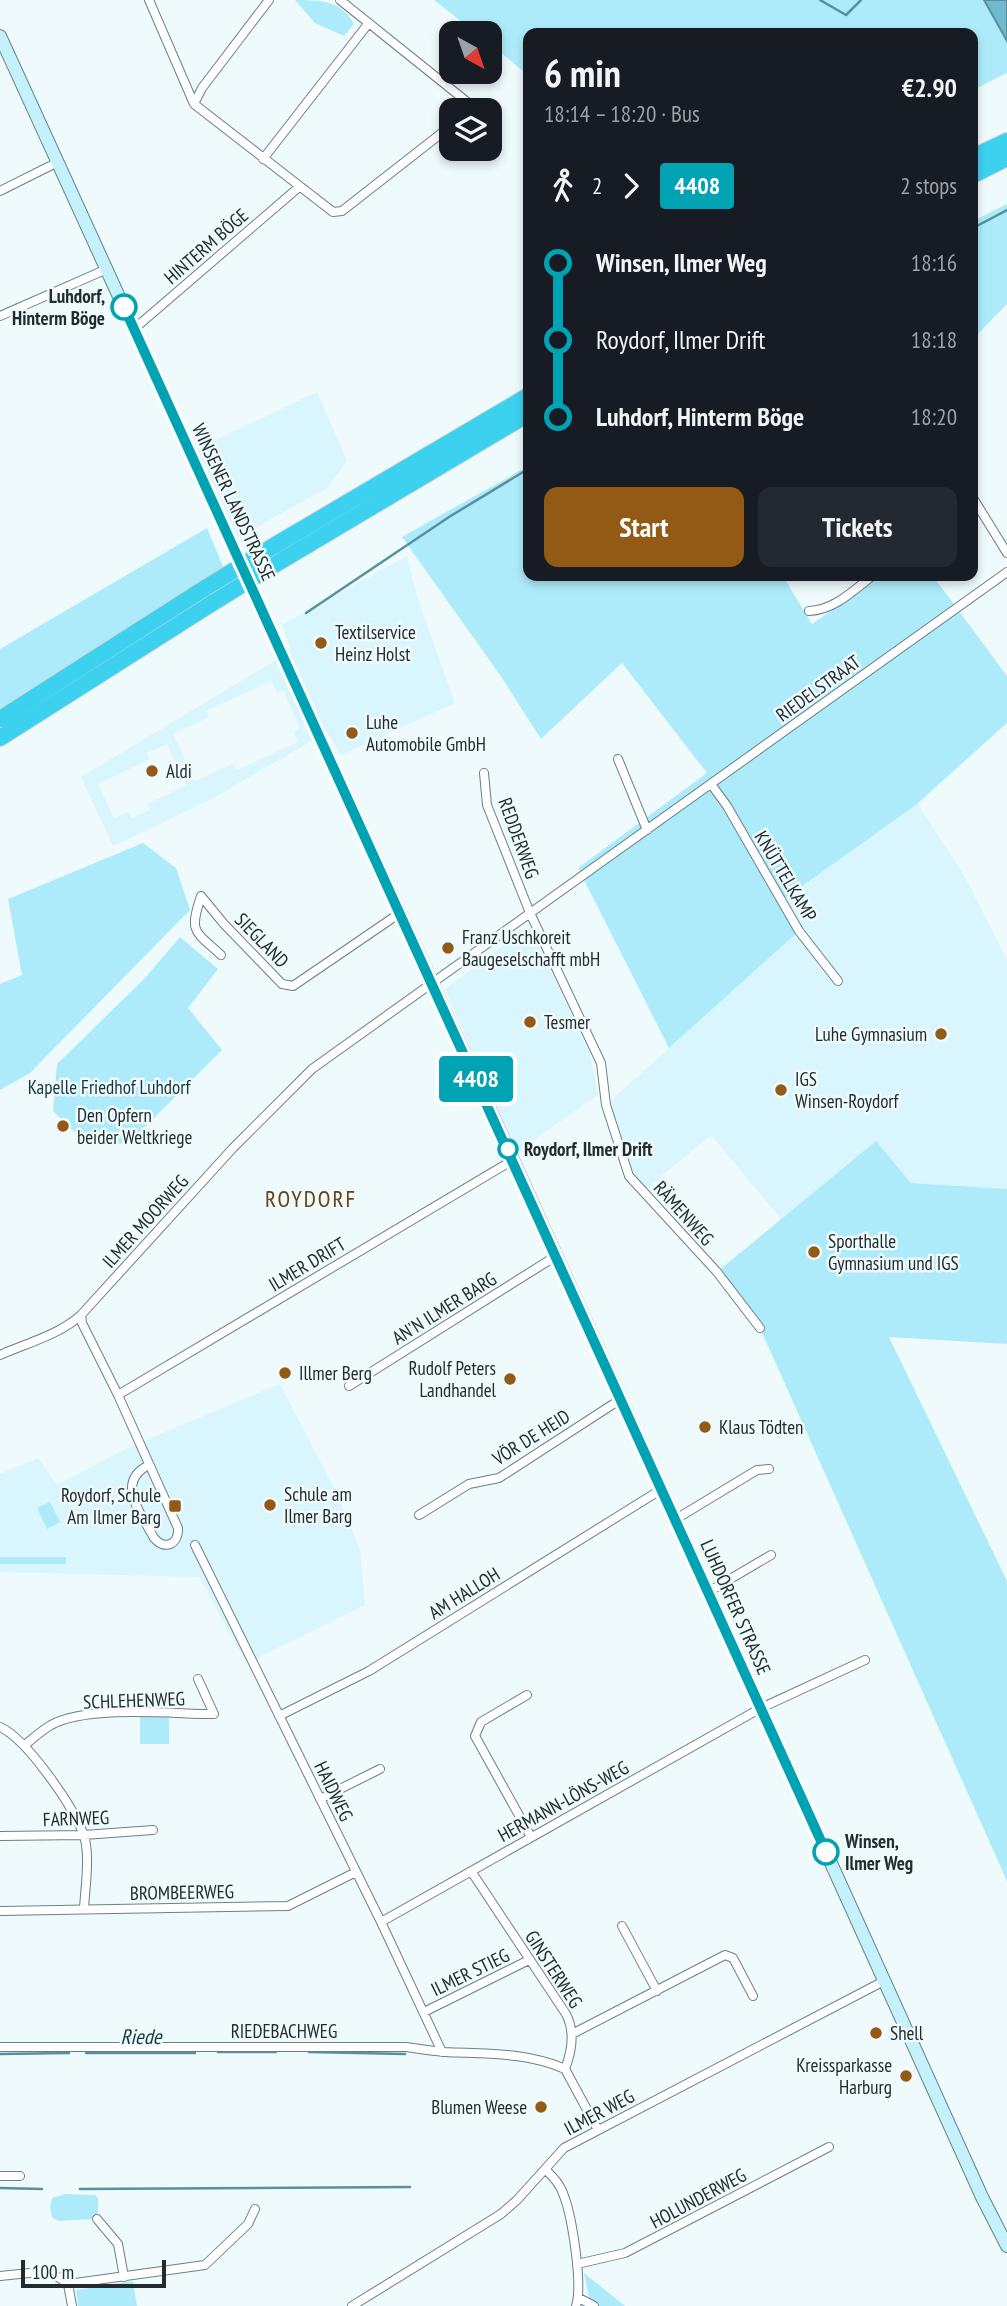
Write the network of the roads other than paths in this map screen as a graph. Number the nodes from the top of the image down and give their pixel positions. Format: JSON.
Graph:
{"nodes":[{"id":1,"x":149,"y":0,"type":"edge"},
{"id":2,"x":269,"y":0,"type":"edge"},
{"id":3,"x":340,"y":0,"type":"edge"},
{"id":4,"x":368,"y":24,"type":"junction"},
{"id":5,"x":0,"y":36,"type":"edge"},
{"id":6,"x":462,"y":98,"type":"edge"},
{"id":7,"x":194,"y":104,"type":"junction"},
{"id":8,"x":439,"y":135,"type":"edge"},
{"id":9,"x":1007,"y":141,"type":"edge"},
{"id":10,"x":978,"y":155,"type":"edge"},
{"id":11,"x":1007,"y":158,"type":"edge"},
{"id":12,"x":263,"y":159,"type":"junction"},
{"id":13,"x":58,"y":162,"type":"junction"},
{"id":14,"x":978,"y":172,"type":"edge"},
{"id":15,"x":299,"y":187,"type":"junction"},
{"id":16,"x":0,"y":191,"type":"edge"},
{"id":17,"x":107,"y":270,"type":"junction"},
{"id":18,"x":0,"y":316,"type":"edge"},
{"id":19,"x":134,"y":329,"type":"junction"},
{"id":20,"x":523,"y":399,"type":"edge"},
{"id":21,"x":523,"y":417,"type":"edge"},
{"id":22,"x":978,"y":506,"type":"edge"},
{"id":23,"x":1007,"y":553,"type":"edge"},
{"id":24,"x":275,"y":555,"type":"junction"},
{"id":25,"x":1007,"y":572,"type":"edge"},
{"id":26,"x":865,"y":581,"type":"edge"},
{"id":27,"x":210,"y":595,"type":"junction"},
{"id":28,"x":809,"y":611,"type":"dead end"},
{"id":29,"x":0,"y":719,"type":"edge"},
{"id":30,"x":0,"y":738,"type":"edge"},
{"id":31,"x":618,"y":759,"type":"dead end"},
{"id":32,"x":484,"y":773,"type":"dead end"},
{"id":33,"x":711,"y":784,"type":"junction"},
{"id":34,"x":647,"y":830,"type":"junction"},
{"id":35,"x":400,"y":913,"type":"junction"},
{"id":36,"x":530,"y":914,"type":"junction"},
{"id":37,"x":221,"y":955,"type":"dead end"},
{"id":38,"x":838,"y":981,"type":"dead end"},
{"id":39,"x":432,"y":984,"type":"junction"},
{"id":40,"x":513,"y":1160,"type":"junction"},
{"id":41,"x":556,"y":1256,"type":"junction"},
{"id":42,"x":81,"y":1315,"type":"junction"},
{"id":43,"x":760,"y":1328,"type":"dead end"},
{"id":44,"x":0,"y":1355,"type":"edge"},
{"id":45,"x":349,"y":1386,"type":"dead end"},
{"id":46,"x":118,"y":1395,"type":"junction"},
{"id":47,"x":621,"y":1399,"type":"junction"},
{"id":48,"x":149,"y":1465,"type":"junction"},
{"id":49,"x":769,"y":1469,"type":"dead end"},
{"id":50,"x":662,"y":1489,"type":"junction"},
{"id":51,"x":419,"y":1515,"type":"dead end"},
{"id":52,"x":676,"y":1520,"type":"junction"},
{"id":53,"x":195,"y":1545,"type":"dead end"},
{"id":54,"x":771,"y":1555,"type":"dead end"},
{"id":55,"x":708,"y":1592,"type":"junction"},
{"id":56,"x":865,"y":1660,"type":"dead end"},
{"id":57,"x":198,"y":1679,"type":"dead end"},
{"id":58,"x":527,"y":1695,"type":"dead end"},
{"id":59,"x":761,"y":1709,"type":"junction"},
{"id":60,"x":279,"y":1716,"type":"junction"},
{"id":61,"x":0,"y":1727,"type":"edge"},
{"id":62,"x":25,"y":1745,"type":"junction"},
{"id":63,"x":380,"y":1769,"type":"dead end"},
{"id":64,"x":320,"y":1799,"type":"junction"},
{"id":65,"x":153,"y":1830,"type":"dead end"},
{"id":66,"x":84,"y":1835,"type":"junction"},
{"id":67,"x":0,"y":1836,"type":"edge"},
{"id":68,"x":531,"y":1837,"type":"junction"},
{"id":69,"x":471,"y":1871,"type":"junction"},
{"id":70,"x":356,"y":1872,"type":"junction"},
{"id":71,"x":84,"y":1909,"type":"junction"},
{"id":72,"x":0,"y":1911,"type":"edge"},
{"id":73,"x":381,"y":1922,"type":"junction"},
{"id":74,"x":622,"y":1926,"type":"dead end"},
{"id":75,"x":530,"y":1961,"type":"junction"},
{"id":76,"x":884,"y":1981,"type":"junction"},
{"id":77,"x":657,"y":1991,"type":"junction"},
{"id":78,"x":753,"y":1996,"type":"dead end"},
{"id":79,"x":424,"y":2012,"type":"junction"},
{"id":80,"x":572,"y":2034,"type":"junction"},
{"id":81,"x":0,"y":2048,"type":"edge"},
{"id":82,"x":442,"y":2052,"type":"junction"},
{"id":83,"x":565,"y":2068,"type":"junction"},
{"id":84,"x":598,"y":2130,"type":"junction"},
{"id":85,"x":829,"y":2147,"type":"dead end"},
{"id":86,"x":545,"y":2169,"type":"junction"},
{"id":87,"x":0,"y":2176,"type":"edge"},
{"id":88,"x":20,"y":2176,"type":"dead end"},
{"id":89,"x":256,"y":2210,"type":"dead end"},
{"id":90,"x":97,"y":2219,"type":"dead end"},
{"id":91,"x":1007,"y":2246,"type":"edge"},
{"id":92,"x":577,"y":2264,"type":"junction"},
{"id":93,"x":0,"y":2276,"type":"edge"},
{"id":94,"x":124,"y":2277,"type":"junction"},
{"id":95,"x":68,"y":2284,"type":"junction"},
{"id":96,"x":578,"y":2302,"type":"edge"},
{"id":97,"x":72,"y":2306,"type":"edge"},
{"id":98,"x":352,"y":2306,"type":"edge"},
{"id":99,"x":594,"y":2306,"type":"edge"}],
"edges":[{"from":1,"to":7,"type":"street"},
{"from":2,"to":7,"type":"street"},
{"from":3,"to":4,"type":"street"},
{"from":4,"to":6,"type":"street"},
{"from":4,"to":12,"type":"street"},
{"from":5,"to":13,"type":"main road","name":"WINSENER LANDSTRASSE"},
{"from":7,"to":12,"type":"street"},
{"from":8,"to":15,"type":"street"},
{"from":9,"to":10,"type":"highway"},
{"from":11,"to":14,"type":"highway"},
{"from":12,"to":15,"type":"street"},
{"from":13,"to":16,"type":"street"},
{"from":13,"to":17,"type":"main road","name":"WINSENER LANDSTRASSE"},
{"from":15,"to":19,"type":"street","name":"HINTERM BÖGE"},
{"from":17,"to":18,"type":"street"},
{"from":17,"to":19,"type":"main road","name":"WINSENER LANDSTRASSE"},
{"from":19,"to":35,"type":"main road","name":"WINSENER LANDSTRASSE"},
{"from":20,"to":24,"type":"highway"},
{"from":21,"to":24,"type":"highway"},
{"from":22,"to":23,"type":"street"},
{"from":24,"to":27,"type":"highway","bridge":true},
{"from":25,"to":33,"type":"street","name":"RIEDELSTRAAT"},
{"from":26,"to":28,"type":"street"},
{"from":27,"to":29,"type":"highway"},
{"from":27,"to":30,"type":"highway"},
{"from":31,"to":34,"type":"street"},
{"from":32,"to":36,"type":"street","name":"REDDERWEG"},
{"from":33,"to":34,"type":"street","name":"RIEDELSTRAAT"},
{"from":33,"to":38,"type":"street","name":"KNÜTTELKAMP"},
{"from":34,"to":36,"type":"street","name":"RIEDELSTRAAT"},
{"from":35,"to":37,"type":"street","name":"SIEGLAND"},
{"from":35,"to":39,"type":"main road","name":"WINSENER LANDSTRASSE"},
{"from":36,"to":39,"type":"street","name":"RIEDELSTRAAT"},
{"from":36,"to":43,"type":"street","name":"RÄMENWEG"},
{"from":39,"to":40,"type":"main road","name":"LUHDORFER STRASSE"},
{"from":39,"to":42,"type":"street","name":"ILMER MOORWEG"},
{"from":40,"to":41,"type":"main road","name":"LUHDORFER STRASSE"},
{"from":40,"to":46,"type":"street","name":"ILMER DRIFT"},
{"from":41,"to":45,"type":"street","name":"AN'N ILMER BARG"},
{"from":41,"to":47,"type":"main road","name":"LUHDORFER STRASSE"},
{"from":42,"to":44,"type":"street","name":"ILMER MOORWEG"},
{"from":42,"to":46,"type":"street"},
{"from":46,"to":48,"type":"street"},
{"from":47,"to":50,"type":"main road","name":"LUHDORFER STRASSE"},
{"from":47,"to":51,"type":"street","name":"VÖR DE HEID"},
{"from":48,"to":48,"type":"street"},
{"from":49,"to":52,"type":"street"},
{"from":50,"to":52,"type":"main road","name":"LUHDORFER STRASSE"},
{"from":50,"to":60,"type":"street","name":"AM HALLOH"},
{"from":52,"to":55,"type":"main road","name":"LUHDORFER STRASSE"},
{"from":53,"to":60,"type":"street","name":"HAIDWEG"},
{"from":54,"to":55,"type":"street"},
{"from":55,"to":59,"type":"main road","name":"LUHDORFER STRASSE"},
{"from":56,"to":59,"type":"street","name":"HERMANN-LÖNS-WEG"},
{"from":57,"to":62,"type":"street","name":"SCHLEHENWEG"},
{"from":58,"to":68,"type":"street"},
{"from":59,"to":68,"type":"street","name":"HERMANN-LÖNS-WEG"},
{"from":59,"to":76,"type":"main road","name":"LUHDORFER STRASSE"},
{"from":60,"to":64,"type":"street","name":"HAIDWEG"},
{"from":61,"to":62,"type":"street"},
{"from":62,"to":66,"type":"street"},
{"from":63,"to":64,"type":"street"},
{"from":64,"to":70,"type":"street","name":"HAIDWEG"},
{"from":65,"to":66,"type":"street","name":"FARNWEG"},
{"from":66,"to":67,"type":"street","name":"FARNWEG"},
{"from":66,"to":71,"type":"street"},
{"from":68,"to":69,"type":"street","name":"HERMANN-LÖNS-WEG"},
{"from":69,"to":73,"type":"street","name":"HERMANN-LÖNS-WEG"},
{"from":69,"to":75,"type":"street","name":"GINSTERWEG"},
{"from":70,"to":71,"type":"street","name":"BROMBEERWEG"},
{"from":70,"to":73,"type":"street","name":"HAIDWEG"},
{"from":71,"to":72,"type":"street","name":"BROMBEERWEG"},
{"from":73,"to":79,"type":"street","name":"HAIDWEG"},
{"from":74,"to":77,"type":"street"},
{"from":75,"to":79,"type":"street","name":"ILMER STIEG"},
{"from":75,"to":80,"type":"street","name":"GINSTERWEG"},
{"from":76,"to":84,"type":"street","name":"ILMER WEG"},
{"from":76,"to":91,"type":"main road","name":"LUHDORFER STRASSE"},
{"from":77,"to":78,"type":"street"},
{"from":77,"to":80,"type":"street"},
{"from":79,"to":82,"type":"street","name":"HAIDWEG"},
{"from":80,"to":83,"type":"street","name":"GINSTERWEG"},
{"from":81,"to":82,"type":"street","name":"RIEDEBACHWEG"},
{"from":82,"to":83,"type":"street","name":"RIEDEBACHWEG"},
{"from":83,"to":84,"type":"street"},
{"from":84,"to":86,"type":"street","name":"ILMER WEG"},
{"from":85,"to":92,"type":"street","name":"HOLUNDERWEG"},
{"from":86,"to":92,"type":"street"},
{"from":86,"to":98,"type":"street","name":"ILMER WEG"},
{"from":87,"to":88,"type":"street"},
{"from":89,"to":94,"type":"street"},
{"from":90,"to":94,"type":"street"},
{"from":92,"to":96,"type":"street"},
{"from":93,"to":95,"type":"street"},
{"from":94,"to":95,"type":"street"},
{"from":95,"to":97,"type":"street"},
{"from":96,"to":99,"type":"street"}]}
